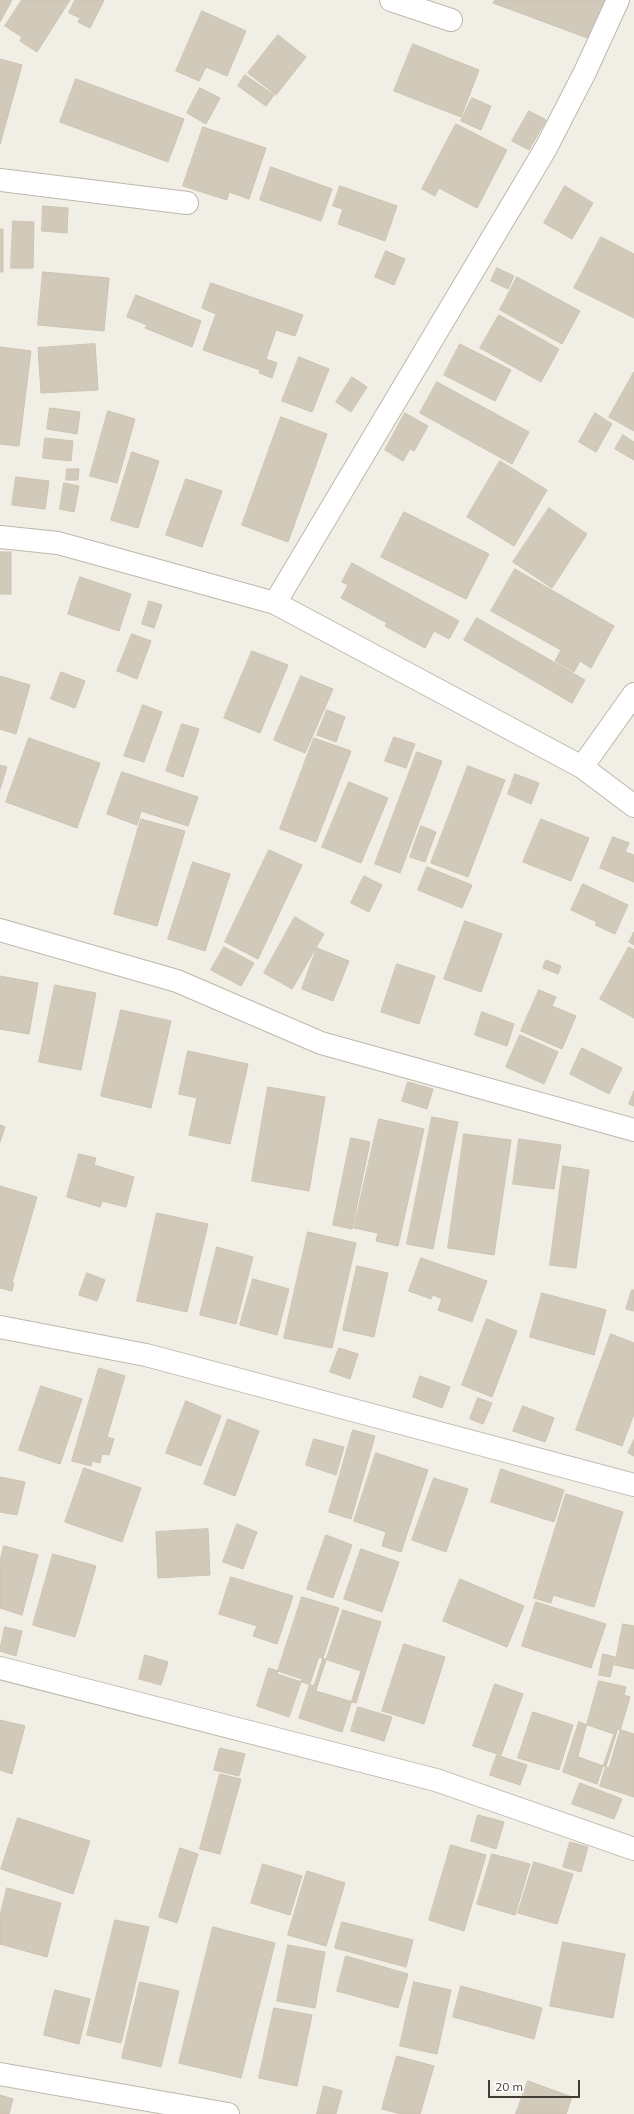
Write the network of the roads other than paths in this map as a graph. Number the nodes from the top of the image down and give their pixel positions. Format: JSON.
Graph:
{"nodes":[{"id":1,"x":391,"y":0,"type":"edge"},
{"id":2,"x":618,"y":0,"type":"edge"},
{"id":3,"x":451,"y":20,"type":"dead end"},
{"id":4,"x":0,"y":180,"type":"edge"},
{"id":5,"x":187,"y":203,"type":"dead end"},
{"id":6,"x":0,"y":537,"type":"edge"},
{"id":7,"x":275,"y":603,"type":"junction"},
{"id":8,"x":634,"y":694,"type":"edge"},
{"id":9,"x":582,"y":767,"type":"junction"},
{"id":10,"x":634,"y":806,"type":"edge"},
{"id":11,"x":0,"y":930,"type":"edge"},
{"id":12,"x":634,"y":1130,"type":"edge"},
{"id":13,"x":0,"y":1327,"type":"edge"},
{"id":14,"x":634,"y":1485,"type":"edge"},
{"id":15,"x":0,"y":1668,"type":"edge"},
{"id":16,"x":634,"y":1849,"type":"edge"},
{"id":17,"x":0,"y":2074,"type":"edge"},
{"id":18,"x":228,"y":2114,"type":"edge"}],
"edges":[{"from":1,"to":3,"type":"street"},
{"from":2,"to":7,"type":"street"},
{"from":4,"to":5,"type":"street"},
{"from":6,"to":7,"type":"street"},
{"from":7,"to":9,"type":"street"},
{"from":8,"to":9,"type":"street"},
{"from":9,"to":10,"type":"street"},
{"from":11,"to":12,"type":"street"},
{"from":13,"to":14,"type":"street"},
{"from":15,"to":16,"type":"street"},
{"from":17,"to":18,"type":"street"}]}
